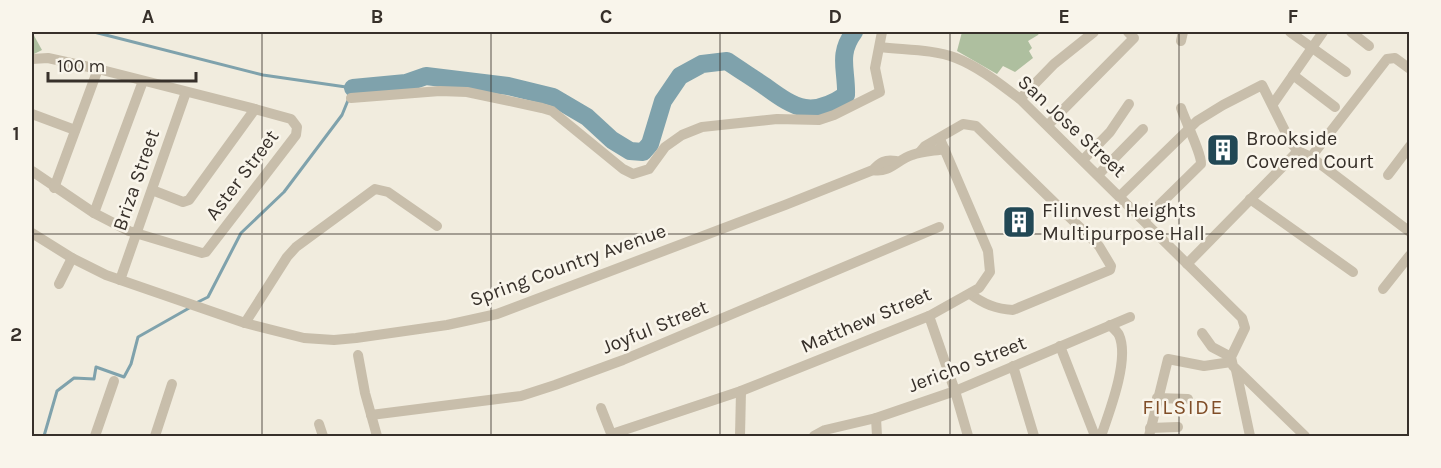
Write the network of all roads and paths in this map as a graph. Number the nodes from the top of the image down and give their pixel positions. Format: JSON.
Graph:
{"nodes":[{"id":1,"x":882,"y":32,"type":"edge"},
{"id":2,"x":1095,"y":32,"type":"edge"},
{"id":3,"x":1128,"y":32,"type":"edge"},
{"id":4,"x":1290,"y":32,"type":"edge"},
{"id":5,"x":1323,"y":32,"type":"edge"},
{"id":6,"x":1350,"y":32,"type":"edge"},
{"id":7,"x":1369,"y":46,"type":"dead end"},
{"id":8,"x":880,"y":47,"type":"junction"},
{"id":9,"x":1311,"y":48,"type":"junction"},
{"id":10,"x":32,"y":59,"type":"edge"},
{"id":11,"x":98,"y":69,"type":"junction"},
{"id":12,"x":1410,"y":69,"type":"edge"},
{"id":13,"x":1346,"y":72,"type":"dead end"},
{"id":14,"x":1293,"y":75,"type":"junction"},
{"id":15,"x":143,"y":81,"type":"junction"},
{"id":16,"x":186,"y":92,"type":"junction"},
{"id":17,"x":351,"y":98,"type":"dead end"},
{"id":18,"x":1020,"y":99,"type":"junction"},
{"id":19,"x":1130,"y":104,"type":"dead end"},
{"id":20,"x":1273,"y":104,"type":"junction"},
{"id":21,"x":1335,"y":107,"type":"dead end"},
{"id":22,"x":1181,"y":108,"type":"dead end"},
{"id":23,"x":255,"y":109,"type":"junction"},
{"id":24,"x":32,"y":114,"type":"edge"},
{"id":25,"x":1048,"y":125,"type":"junction"},
{"id":26,"x":1143,"y":129,"type":"dead end"},
{"id":27,"x":1188,"y":129,"type":"junction"},
{"id":28,"x":75,"y":130,"type":"junction"},
{"id":29,"x":942,"y":144,"type":"junction"},
{"id":30,"x":1410,"y":146,"type":"edge"},
{"id":31,"x":1298,"y":151,"type":"junction"},
{"id":32,"x":1311,"y":157,"type":"junction"},
{"id":33,"x":1083,"y":160,"type":"junction"},
{"id":34,"x":32,"y":171,"type":"edge"},
{"id":35,"x":1098,"y":175,"type":"junction"},
{"id":36,"x":1388,"y":175,"type":"dead end"},
{"id":37,"x":54,"y":188,"type":"junction"},
{"id":38,"x":152,"y":190,"type":"junction"},
{"id":39,"x":1120,"y":196,"type":"junction"},
{"id":40,"x":1250,"y":199,"type":"junction"},
{"id":41,"x":94,"y":213,"type":"junction"},
{"id":42,"x":1144,"y":220,"type":"junction"},
{"id":43,"x":437,"y":226,"type":"dead end"},
{"id":44,"x":939,"y":227,"type":"dead end"},
{"id":45,"x":1410,"y":232,"type":"edge"},
{"id":46,"x":32,"y":235,"type":"edge"},
{"id":47,"x":137,"y":235,"type":"junction"},
{"id":48,"x":1410,"y":255,"type":"edge"},
{"id":49,"x":72,"y":258,"type":"junction"},
{"id":50,"x":1187,"y":264,"type":"junction"},
{"id":51,"x":1353,"y":272,"type":"dead end"},
{"id":52,"x":120,"y":280,"type":"junction"},
{"id":53,"x":59,"y":284,"type":"dead end"},
{"id":54,"x":1383,"y":289,"type":"dead end"},
{"id":55,"x":970,"y":294,"type":"junction"},
{"id":56,"x":929,"y":316,"type":"junction"},
{"id":57,"x":1130,"y":317,"type":"dead end"},
{"id":58,"x":245,"y":323,"type":"junction"},
{"id":59,"x":1110,"y":325,"type":"junction"},
{"id":60,"x":1202,"y":333,"type":"dead end"},
{"id":61,"x":1060,"y":346,"type":"junction"},
{"id":62,"x":358,"y":355,"type":"dead end"},
{"id":63,"x":1233,"y":363,"type":"junction"},
{"id":64,"x":1013,"y":366,"type":"junction"},
{"id":65,"x":114,"y":381,"type":"dead end"},
{"id":66,"x":172,"y":384,"type":"dead end"},
{"id":67,"x":741,"y":391,"type":"junction"},
{"id":68,"x":955,"y":391,"type":"junction"},
{"id":69,"x":1157,"y":398,"type":"junction"},
{"id":70,"x":1188,"y":399,"type":"dead end"},
{"id":71,"x":601,"y":408,"type":"dead end"},
{"id":72,"x":371,"y":415,"type":"junction"},
{"id":73,"x":876,"y":418,"type":"junction"},
{"id":74,"x":319,"y":424,"type":"dead end"},
{"id":75,"x":1178,"y":427,"type":"dead end"},
{"id":76,"x":1150,"y":432,"type":"edge"},
{"id":77,"x":612,"y":435,"type":"edge"},
{"id":78,"x":95,"y":436,"type":"edge"},
{"id":79,"x":155,"y":436,"type":"edge"},
{"id":80,"x":323,"y":436,"type":"edge"},
{"id":81,"x":377,"y":436,"type":"edge"},
{"id":82,"x":740,"y":436,"type":"edge"},
{"id":83,"x":814,"y":436,"type":"edge"},
{"id":84,"x":877,"y":436,"type":"edge"},
{"id":85,"x":968,"y":436,"type":"edge"},
{"id":86,"x":1034,"y":436,"type":"edge"},
{"id":87,"x":1095,"y":436,"type":"edge"},
{"id":88,"x":1101,"y":436,"type":"edge"},
{"id":89,"x":1250,"y":436,"type":"edge"},
{"id":90,"x":1305,"y":436,"type":"edge"}],
"edges":[{"from":1,"to":8,"type":"street"},
{"from":2,"to":18,"type":"street"},
{"from":3,"to":25,"type":"street"},
{"from":4,"to":9,"type":"street"},
{"from":5,"to":9,"type":"street"},
{"from":6,"to":7,"type":"street"},
{"from":8,"to":17,"type":"street"},
{"from":8,"to":18,"type":"street","name":"San Jose Street"},
{"from":9,"to":13,"type":"street"},
{"from":9,"to":14,"type":"street"},
{"from":10,"to":11,"type":"street","name":"Aster Street"},
{"from":11,"to":15,"type":"street","name":"Aster Street"},
{"from":11,"to":28,"type":"street"},
{"from":12,"to":32,"type":"street"},
{"from":14,"to":20,"type":"street"},
{"from":14,"to":21,"type":"street"},
{"from":15,"to":16,"type":"street","name":"Aster Street"},
{"from":15,"to":41,"type":"street"},
{"from":16,"to":23,"type":"street","name":"Aster Street"},
{"from":16,"to":38,"type":"street","name":"Briza Street"},
{"from":18,"to":25,"type":"street","name":"San Jose Street"},
{"from":19,"to":33,"type":"street"},
{"from":20,"to":27,"type":"street"},
{"from":20,"to":31,"type":"street"},
{"from":22,"to":27,"type":"street"},
{"from":23,"to":38,"type":"street"},
{"from":23,"to":47,"type":"street","name":"Aster Street"},
{"from":24,"to":28,"type":"street"},
{"from":25,"to":33,"type":"street","name":"San Jose Street"},
{"from":26,"to":35,"type":"street"},
{"from":27,"to":39,"type":"street"},
{"from":27,"to":42,"type":"street"},
{"from":28,"to":37,"type":"street"},
{"from":29,"to":55,"type":"street","name":"Matthew Street"},
{"from":29,"to":55,"type":"street","name":"Spring Country Avenue"},
{"from":29,"to":58,"type":"street","name":"Spring Country Avenue"},
{"from":30,"to":36,"type":"street"},
{"from":31,"to":32,"type":"street"},
{"from":31,"to":40,"type":"street"},
{"from":32,"to":45,"type":"street"},
{"from":33,"to":35,"type":"street","name":"San Jose Street"},
{"from":34,"to":37,"type":"street","name":"Aster Street"},
{"from":35,"to":39,"type":"street","name":"San Jose Street"},
{"from":37,"to":41,"type":"street","name":"Aster Street"},
{"from":38,"to":47,"type":"street","name":"Briza Street"},
{"from":39,"to":42,"type":"street","name":"San Jose Street"},
{"from":40,"to":50,"type":"street"},
{"from":40,"to":51,"type":"street"},
{"from":41,"to":47,"type":"street","name":"Aster Street"},
{"from":42,"to":50,"type":"street","name":"San Jose Street"},
{"from":43,"to":58,"type":"street"},
{"from":44,"to":72,"type":"street","name":"Joyful Street"},
{"from":46,"to":49,"type":"street","name":"Spring Country Avenue"},
{"from":47,"to":52,"type":"street","name":"Briza Street"},
{"from":48,"to":54,"type":"street"},
{"from":49,"to":52,"type":"street","name":"Spring Country Avenue"},
{"from":49,"to":53,"type":"street"},
{"from":50,"to":63,"type":"street","name":"San Jose Street"},
{"from":52,"to":58,"type":"street","name":"Spring Country Avenue"},
{"from":55,"to":56,"type":"street","name":"Matthew Street"},
{"from":56,"to":67,"type":"street","name":"Matthew Street"},
{"from":56,"to":68,"type":"street"},
{"from":57,"to":59,"type":"street","name":"Jericho Street"},
{"from":59,"to":61,"type":"street","name":"Jericho Street"},
{"from":59,"to":88,"type":"street"},
{"from":60,"to":63,"type":"street"},
{"from":61,"to":64,"type":"street","name":"Jericho Street"},
{"from":61,"to":87,"type":"street"},
{"from":62,"to":72,"type":"street"},
{"from":63,"to":69,"type":"street"},
{"from":63,"to":89,"type":"street"},
{"from":63,"to":90,"type":"street"},
{"from":64,"to":68,"type":"street","name":"Jericho Street"},
{"from":64,"to":86,"type":"street"},
{"from":65,"to":78,"type":"street"},
{"from":66,"to":79,"type":"street"},
{"from":67,"to":77,"type":"street","name":"Matthew Street"},
{"from":67,"to":82,"type":"street"},
{"from":68,"to":73,"type":"street","name":"Jericho Street"},
{"from":68,"to":85,"type":"street"},
{"from":69,"to":70,"type":"street"},
{"from":69,"to":76,"type":"street"},
{"from":71,"to":77,"type":"street"},
{"from":72,"to":81,"type":"street"},
{"from":73,"to":83,"type":"street","name":"Jericho Street"},
{"from":73,"to":84,"type":"street"},
{"from":74,"to":80,"type":"street"},
{"from":75,"to":76,"type":"street"}]}
